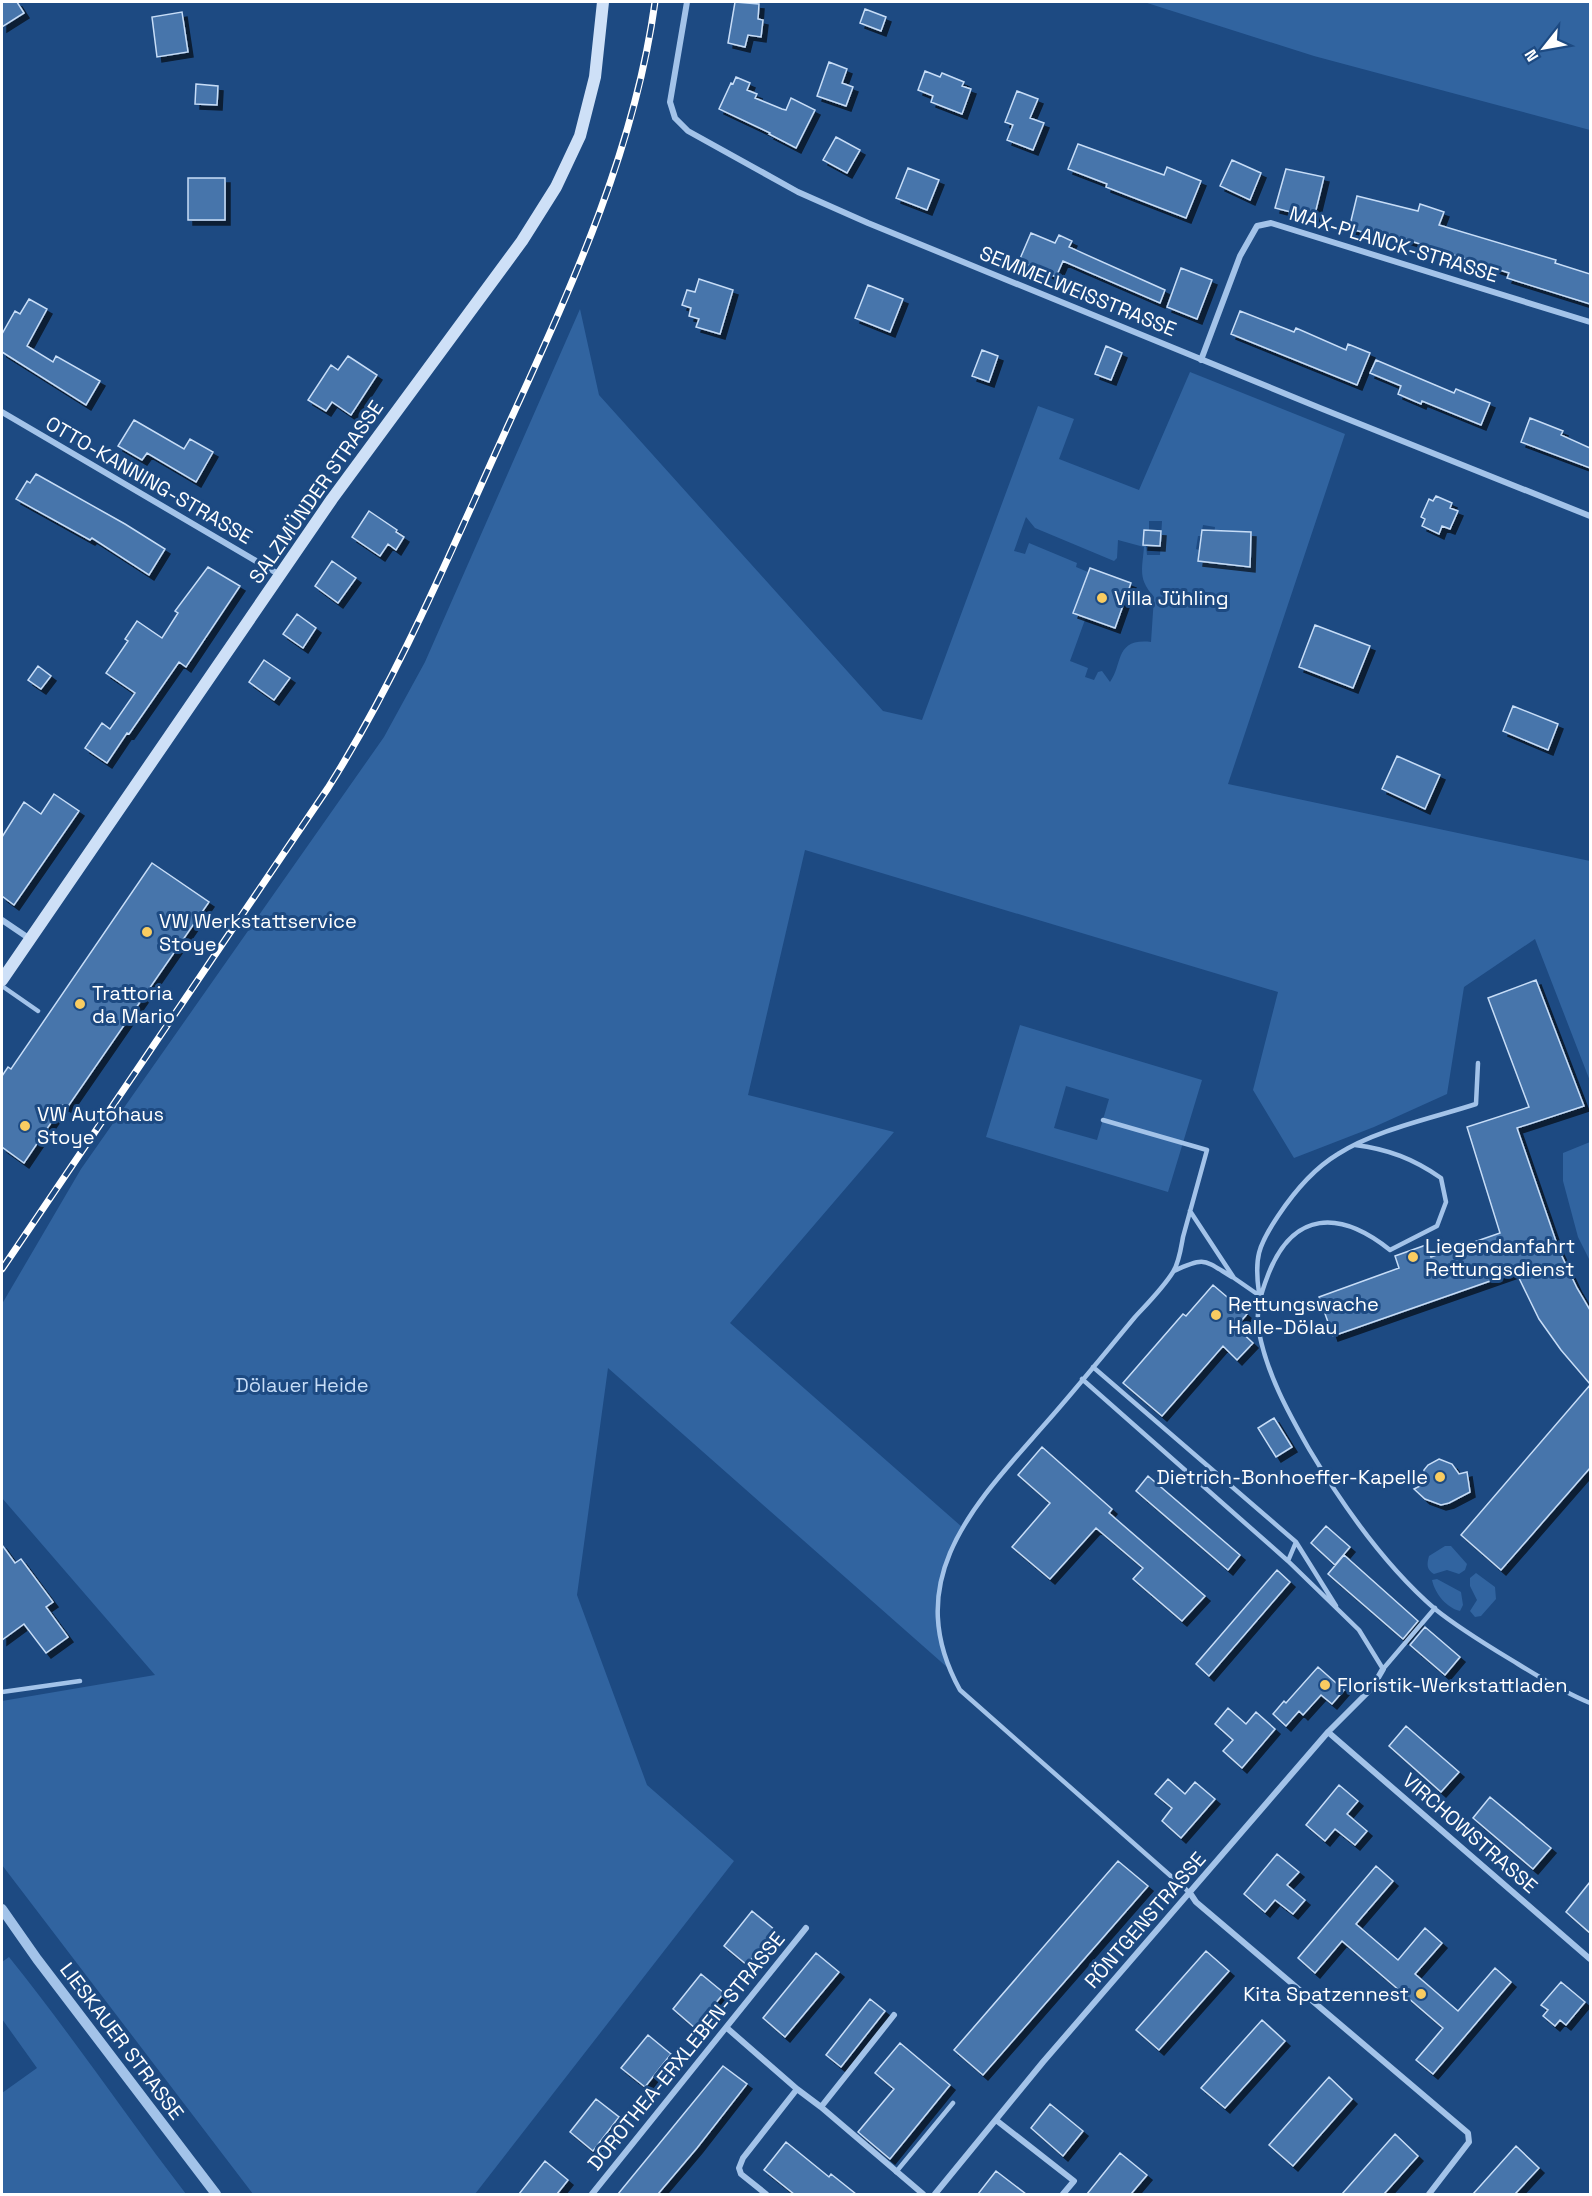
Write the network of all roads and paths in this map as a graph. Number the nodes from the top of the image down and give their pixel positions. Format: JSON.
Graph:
{"nodes":[{"id":1,"x":603,"y":2,"type":"edge"},
{"id":2,"x":687,"y":2,"type":"edge"},
{"id":3,"x":1590,"y":322,"type":"edge"},
{"id":4,"x":1201,"y":360,"type":"junction"},
{"id":5,"x":2,"y":412,"type":"edge"},
{"id":6,"x":1590,"y":516,"type":"edge"},
{"id":7,"x":281,"y":575,"type":"junction"},
{"id":8,"x":2,"y":920,"type":"edge"},
{"id":9,"x":30,"y":939,"type":"junction"},
{"id":10,"x":2,"y":980,"type":"edge"},
{"id":11,"x":2,"y":986,"type":"edge"},
{"id":12,"x":38,"y":1011,"type":"dead end"},
{"id":13,"x":1478,"y":1063,"type":"dead end"},
{"id":14,"x":1103,"y":1120,"type":"dead end"},
{"id":15,"x":1355,"y":1145,"type":"junction"},
{"id":16,"x":1190,"y":1211,"type":"junction"},
{"id":17,"x":1174,"y":1271,"type":"junction"},
{"id":18,"x":1234,"y":1278,"type":"junction"},
{"id":19,"x":1260,"y":1296,"type":"junction"},
{"id":20,"x":1093,"y":1367,"type":"junction"},
{"id":21,"x":1082,"y":1379,"type":"junction"},
{"id":22,"x":1296,"y":1542,"type":"junction"},
{"id":23,"x":1287,"y":1561,"type":"junction"},
{"id":24,"x":1435,"y":1608,"type":"junction"},
{"id":25,"x":1341,"y":1614,"type":"junction"},
{"id":26,"x":1383,"y":1669,"type":"junction"},
{"id":27,"x":80,"y":1681,"type":"dead end"},
{"id":28,"x":2,"y":1692,"type":"edge"},
{"id":29,"x":1590,"y":1703,"type":"edge"},
{"id":30,"x":1328,"y":1732,"type":"junction"},
{"id":31,"x":1190,"y":1893,"type":"junction"},
{"id":32,"x":2,"y":1909,"type":"edge"},
{"id":33,"x":806,"y":1928,"type":"dead end"},
{"id":34,"x":1590,"y":1959,"type":"edge"},
{"id":35,"x":894,"y":2015,"type":"dead end"},
{"id":36,"x":727,"y":2028,"type":"junction"},
{"id":37,"x":797,"y":2089,"type":"junction"},
{"id":38,"x":952,"y":2103,"type":"dead end"},
{"id":39,"x":821,"y":2107,"type":"junction"},
{"id":40,"x":996,"y":2120,"type":"junction"},
{"id":41,"x":896,"y":2172,"type":"junction"},
{"id":42,"x":216,"y":2194,"type":"edge"},
{"id":43,"x":592,"y":2194,"type":"edge"},
{"id":44,"x":766,"y":2194,"type":"edge"},
{"id":45,"x":923,"y":2194,"type":"edge"},
{"id":46,"x":934,"y":2194,"type":"edge"},
{"id":47,"x":1063,"y":2194,"type":"edge"},
{"id":48,"x":1428,"y":2194,"type":"edge"}],
"edges":[{"from":1,"to":7,"type":"main road","name":"SALZMÜNDER STRASSE"},
{"from":2,"to":4,"type":"street","name":"SEMMELWEISSTRASSE"},
{"from":3,"to":4,"type":"street","name":"MAX-PLANCK-STRASSE"},
{"from":4,"to":6,"type":"street","name":"SEMMELWEISSTRASSE"},
{"from":5,"to":7,"type":"street","name":"OTTO-KANNING-STRASSE"},
{"from":7,"to":9,"type":"main road","name":"SALZMÜNDER STRASSE"},
{"from":8,"to":9,"type":"street"},
{"from":9,"to":10,"type":"main road","name":"SALZMÜNDER STRASSE"},
{"from":11,"to":12,"type":"lane"},
{"from":13,"to":15,"type":"lane"},
{"from":14,"to":16,"type":"lane"},
{"from":15,"to":19,"type":"lane"},
{"from":15,"to":19,"type":"lane"},
{"from":16,"to":17,"type":"lane"},
{"from":16,"to":18,"type":"lane"},
{"from":17,"to":18,"type":"lane"},
{"from":17,"to":20,"type":"lane"},
{"from":18,"to":19,"type":"lane"},
{"from":19,"to":24,"type":"lane"},
{"from":20,"to":21,"type":"lane"},
{"from":20,"to":22,"type":"lane"},
{"from":21,"to":23,"type":"lane"},
{"from":21,"to":31,"type":"lane"},
{"from":22,"to":23,"type":"lane"},
{"from":22,"to":25,"type":"lane"},
{"from":23,"to":25,"type":"lane"},
{"from":24,"to":26,"type":"lane"},
{"from":24,"to":29,"type":"lane"},
{"from":25,"to":26,"type":"lane"},
{"from":26,"to":30,"type":"street","name":"RÖNTGENSTRASSE"},
{"from":27,"to":28,"type":"lane"},
{"from":30,"to":31,"type":"street","name":"RÖNTGENSTRASSE"},
{"from":30,"to":34,"type":"street","name":"VIRCHOWSTRASSE"},
{"from":31,"to":40,"type":"street","name":"RÖNTGENSTRASSE"},
{"from":31,"to":48,"type":"street"},
{"from":32,"to":42,"type":"street","name":"LIESKAUER STRASSE"},
{"from":33,"to":36,"type":"street","name":"DOROTHEA-ERXLEBEN-STRASSE"},
{"from":35,"to":39,"type":"street"},
{"from":36,"to":37,"type":"street"},
{"from":36,"to":43,"type":"street","name":"DOROTHEA-ERXLEBEN-STRASSE"},
{"from":37,"to":39,"type":"street"},
{"from":37,"to":44,"type":"street"},
{"from":38,"to":41,"type":"lane"},
{"from":39,"to":41,"type":"street"},
{"from":40,"to":46,"type":"street","name":"RÖNTGENSTRASSE"},
{"from":40,"to":47,"type":"street"},
{"from":41,"to":45,"type":"street"}]}
